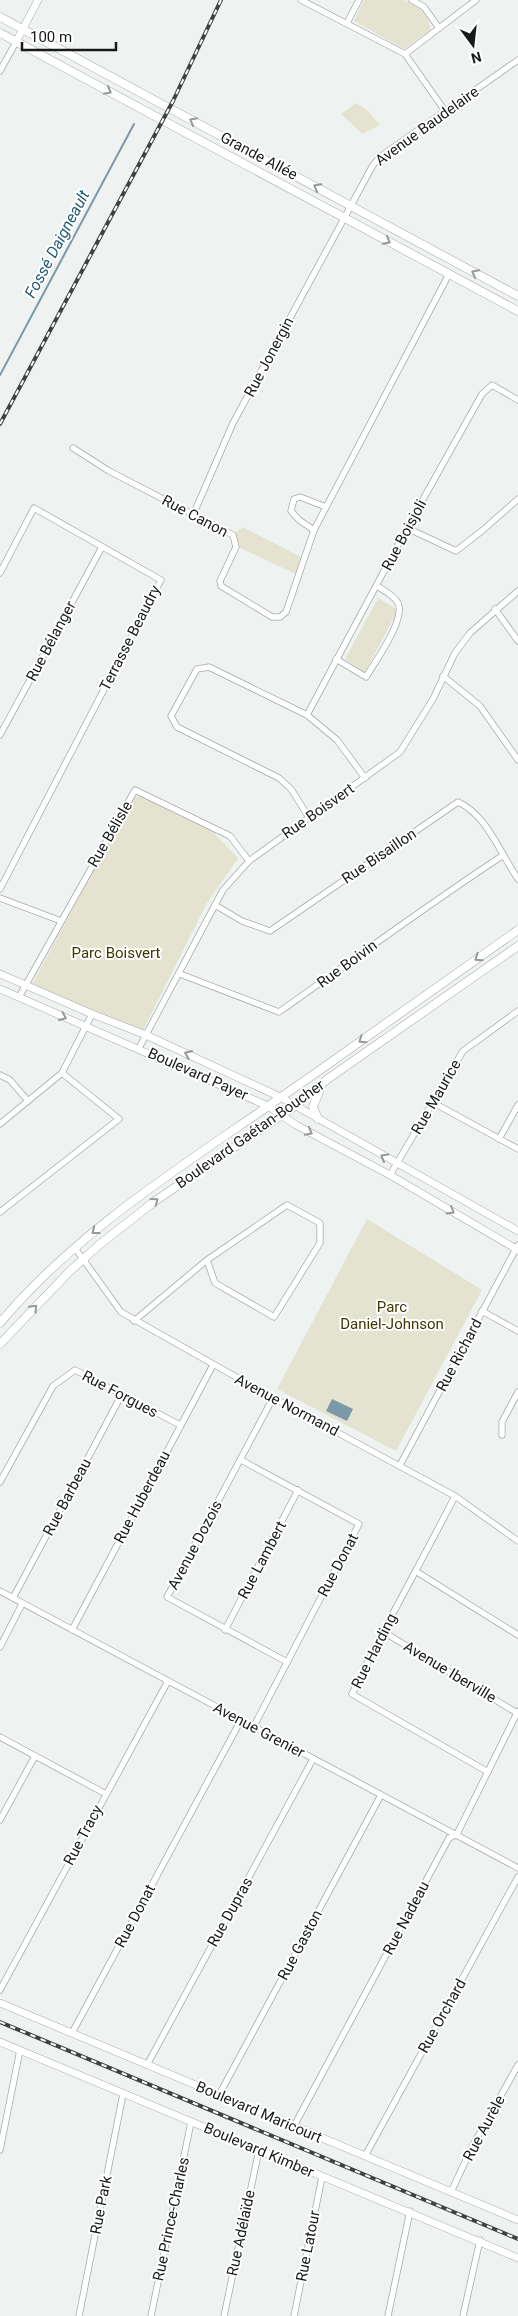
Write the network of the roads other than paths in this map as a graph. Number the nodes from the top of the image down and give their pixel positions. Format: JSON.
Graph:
{"nodes":[{"id":1,"x":38,"y":0,"type":"edge"},
{"id":2,"x":301,"y":0,"type":"edge"},
{"id":3,"x":359,"y":0,"type":"edge"},
{"id":4,"x":412,"y":0,"type":"edge"},
{"id":5,"x":476,"y":0,"type":"edge"},
{"id":6,"x":0,"y":17,"type":"edge"},
{"id":7,"x":347,"y":23,"type":"junction"},
{"id":8,"x":439,"y":28,"type":"junction"},
{"id":9,"x":22,"y":29,"type":"junction"},
{"id":10,"x":0,"y":33,"type":"edge"},
{"id":11,"x":16,"y":42,"type":"junction"},
{"id":12,"x":405,"y":54,"type":"junction"},
{"id":13,"x":518,"y":60,"type":"edge"},
{"id":14,"x":0,"y":71,"type":"edge"},
{"id":15,"x":445,"y":111,"type":"junction"},
{"id":16,"x":351,"y":205,"type":"junction"},
{"id":17,"x":343,"y":218,"type":"junction"},
{"id":18,"x":449,"y":274,"type":"junction"},
{"id":19,"x":518,"y":296,"type":"edge"},
{"id":20,"x":518,"y":311,"type":"edge"},
{"id":21,"x":518,"y":400,"type":"edge"},
{"id":22,"x":73,"y":448,"type":"dead end"},
{"id":23,"x":518,"y":499,"type":"edge"},
{"id":24,"x":326,"y":507,"type":"junction"},
{"id":25,"x":194,"y":513,"type":"junction"},
{"id":26,"x":407,"y":528,"type":"junction"},
{"id":27,"x":314,"y":530,"type":"junction"},
{"id":28,"x":102,"y":547,"type":"junction"},
{"id":29,"x":0,"y":573,"type":"edge"},
{"id":30,"x":377,"y":586,"type":"junction"},
{"id":31,"x":518,"y":591,"type":"edge"},
{"id":32,"x":495,"y":609,"type":"junction"},
{"id":33,"x":518,"y":641,"type":"edge"},
{"id":34,"x":336,"y":659,"type":"junction"},
{"id":35,"x":443,"y":676,"type":"junction"},
{"id":36,"x":307,"y":715,"type":"junction"},
{"id":37,"x":0,"y":735,"type":"edge"},
{"id":38,"x":518,"y":760,"type":"edge"},
{"id":39,"x":365,"y":778,"type":"junction"},
{"id":40,"x":308,"y":816,"type":"junction"},
{"id":41,"x":502,"y":856,"type":"junction"},
{"id":42,"x":249,"y":860,"type":"junction"},
{"id":43,"x":518,"y":878,"type":"edge"},
{"id":44,"x":0,"y":889,"type":"edge"},
{"id":45,"x":0,"y":898,"type":"edge"},
{"id":46,"x":215,"y":905,"type":"junction"},
{"id":47,"x":61,"y":921,"type":"junction"},
{"id":48,"x":518,"y":930,"type":"edge"},
{"id":49,"x":518,"y":946,"type":"edge"},
{"id":50,"x":0,"y":974,"type":"edge"},
{"id":51,"x":180,"y":974,"type":"junction"},
{"id":52,"x":26,"y":984,"type":"junction"},
{"id":53,"x":0,"y":989,"type":"edge"},
{"id":54,"x":19,"y":997,"type":"junction"},
{"id":55,"x":518,"y":1011,"type":"edge"},
{"id":56,"x":92,"y":1014,"type":"junction"},
{"id":57,"x":399,"y":1014,"type":"junction"},
{"id":58,"x":406,"y":1024,"type":"junction"},
{"id":59,"x":85,"y":1026,"type":"junction"},
{"id":60,"x":146,"y":1035,"type":"junction"},
{"id":61,"x":139,"y":1048,"type":"junction"},
{"id":62,"x":212,"y":1065,"type":"junction"},
{"id":63,"x":62,"y":1073,"type":"junction"},
{"id":64,"x":0,"y":1075,"type":"edge"},
{"id":65,"x":207,"y":1078,"type":"junction"},
{"id":66,"x":321,"y":1085,"type":"junction"},
{"id":67,"x":280,"y":1097,"type":"junction"},
{"id":68,"x":28,"y":1101,"type":"junction"},
{"id":69,"x":432,"y":1102,"type":"junction"},
{"id":70,"x":518,"y":1105,"type":"edge"},
{"id":71,"x":268,"y":1106,"type":"junction"},
{"id":72,"x":295,"y":1106,"type":"junction"},
{"id":73,"x":282,"y":1114,"type":"junction"},
{"id":74,"x":318,"y":1120,"type":"junction"},
{"id":75,"x":0,"y":1124,"type":"edge"},
{"id":76,"x":498,"y":1139,"type":"junction"},
{"id":77,"x":518,"y":1149,"type":"edge"},
{"id":78,"x":398,"y":1165,"type":"junction"},
{"id":79,"x":390,"y":1175,"type":"junction"},
{"id":80,"x":0,"y":1212,"type":"edge"},
{"id":81,"x":518,"y":1232,"type":"edge"},
{"id":82,"x":75,"y":1248,"type":"junction"},
{"id":83,"x":517,"y":1248,"type":"edge"},
{"id":84,"x":84,"y":1260,"type":"junction"},
{"id":85,"x":207,"y":1260,"type":"junction"},
{"id":86,"x":482,"y":1311,"type":"junction"},
{"id":87,"x":134,"y":1321,"type":"junction"},
{"id":88,"x":0,"y":1323,"type":"edge"},
{"id":89,"x":518,"y":1331,"type":"edge"},
{"id":90,"x":0,"y":1344,"type":"edge"},
{"id":91,"x":213,"y":1365,"type":"junction"},
{"id":92,"x":518,"y":1392,"type":"edge"},
{"id":93,"x":122,"y":1396,"type":"junction"},
{"id":94,"x":273,"y":1398,"type":"junction"},
{"id":95,"x":180,"y":1425,"type":"junction"},
{"id":96,"x":502,"y":1435,"type":"dead end"},
{"id":97,"x":241,"y":1460,"type":"junction"},
{"id":98,"x":400,"y":1465,"type":"junction"},
{"id":99,"x":0,"y":1482,"type":"edge"},
{"id":100,"x":298,"y":1490,"type":"junction"},
{"id":101,"x":455,"y":1496,"type":"junction"},
{"id":102,"x":518,"y":1541,"type":"edge"},
{"id":103,"x":417,"y":1572,"type":"junction"},
{"id":104,"x":0,"y":1591,"type":"edge"},
{"id":105,"x":13,"y":1598,"type":"junction"},
{"id":106,"x":22,"y":1604,"type":"junction"},
{"id":107,"x":72,"y":1630,"type":"junction"},
{"id":108,"x":225,"y":1630,"type":"junction"},
{"id":109,"x":382,"y":1631,"type":"junction"},
{"id":110,"x":518,"y":1635,"type":"edge"},
{"id":111,"x":0,"y":1646,"type":"edge"},
{"id":112,"x":287,"y":1662,"type":"junction"},
{"id":113,"x":168,"y":1681,"type":"junction"},
{"id":114,"x":518,"y":1712,"type":"edge"},
{"id":115,"x":241,"y":1720,"type":"junction"},
{"id":116,"x":254,"y":1726,"type":"junction"},
{"id":117,"x":0,"y":1738,"type":"edge"},
{"id":118,"x":35,"y":1756,"type":"junction"},
{"id":119,"x":313,"y":1759,"type":"junction"},
{"id":120,"x":488,"y":1772,"type":"junction"},
{"id":121,"x":106,"y":1794,"type":"junction"},
{"id":122,"x":381,"y":1795,"type":"junction"},
{"id":123,"x":0,"y":1820,"type":"edge"},
{"id":124,"x":457,"y":1834,"type":"junction"},
{"id":125,"x":518,"y":1868,"type":"edge"},
{"id":126,"x":518,"y":1877,"type":"edge"},
{"id":127,"x":0,"y":1990,"type":"edge"},
{"id":128,"x":0,"y":2003,"type":"edge"},
{"id":129,"x":72,"y":2033,"type":"junction"},
{"id":130,"x":0,"y":2042,"type":"edge"},
{"id":131,"x":20,"y":2050,"type":"junction"},
{"id":132,"x":147,"y":2064,"type":"junction"},
{"id":133,"x":518,"y":2065,"type":"edge"},
{"id":134,"x":123,"y":2094,"type":"junction"},
{"id":135,"x":219,"y":2095,"type":"junction"},
{"id":136,"x":192,"y":2122,"type":"junction"},
{"id":137,"x":294,"y":2126,"type":"junction"},
{"id":138,"x":0,"y":2150,"type":"edge"},
{"id":139,"x":259,"y":2150,"type":"junction"},
{"id":140,"x":365,"y":2156,"type":"junction"},
{"id":141,"x":322,"y":2177,"type":"junction"},
{"id":142,"x":451,"y":2192,"type":"junction"},
{"id":143,"x":410,"y":2212,"type":"junction"},
{"id":144,"x":518,"y":2219,"type":"edge"},
{"id":145,"x":480,"y":2240,"type":"junction"},
{"id":146,"x":518,"y":2258,"type":"edge"},
{"id":147,"x":78,"y":2316,"type":"edge"},
{"id":148,"x":151,"y":2316,"type":"edge"},
{"id":149,"x":224,"y":2316,"type":"edge"},
{"id":150,"x":294,"y":2316,"type":"edge"},
{"id":151,"x":388,"y":2316,"type":"edge"},
{"id":152,"x":463,"y":2316,"type":"edge"}],
"edges":[{"from":1,"to":9,"type":"street"},
{"from":2,"to":7,"type":"street"},
{"from":3,"to":7,"type":"street"},
{"from":4,"to":8,"type":"street"},
{"from":5,"to":8,"type":"street"},
{"from":6,"to":9,"type":"main road","name":"Grande Allée"},
{"from":7,"to":12,"type":"street"},
{"from":8,"to":12,"type":"street"},
{"from":9,"to":11,"type":"street"},
{"from":16,"to":9,"type":"main road","name":"Grande Allée","one_way":true},
{"from":10,"to":11,"type":"main road","name":"Grande Allée"},
{"from":11,"to":14,"type":"street"},
{"from":11,"to":17,"type":"main road","name":"Grande Allée","one_way":true},
{"from":12,"to":15,"type":"street"},
{"from":13,"to":15,"type":"street","name":"Avenue Baudelaire"},
{"from":15,"to":16,"type":"street","name":"Avenue Baudelaire"},
{"from":16,"to":17,"type":"street","name":"Rue Jonergin"},
{"from":19,"to":16,"type":"main road","name":"Grande Allée","one_way":true},
{"from":17,"to":18,"type":"main road","name":"Grande Allée","one_way":true},
{"from":17,"to":25,"type":"street","name":"Rue Jonergin"},
{"from":18,"to":20,"type":"main road","name":"Grande Allée"},
{"from":18,"to":24,"type":"street","name":"Rue Canon"},
{"from":21,"to":26,"type":"street","name":"Rue Boisjoli"},
{"from":22,"to":25,"type":"street","name":"Rue Canon"},
{"from":23,"to":26,"type":"street"},
{"from":24,"to":27,"type":"street","name":"Rue Canon"},
{"from":24,"to":27,"type":"street"},
{"from":25,"to":27,"type":"street","name":"Rue Canon"},
{"from":26,"to":30,"type":"street","name":"Rue Boisjoli"},
{"from":28,"to":29,"type":"street","name":"Terrasse Beaudry"},
{"from":28,"to":37,"type":"street","name":"Rue Bélanger"},
{"from":28,"to":44,"type":"street","name":"Terrasse Beaudry"},
{"from":30,"to":34,"type":"street","name":"Rue Boisjoli"},
{"from":30,"to":34,"type":"street"},
{"from":31,"to":32,"type":"street","name":"Rue Boisvert"},
{"from":32,"to":33,"type":"street"},
{"from":32,"to":35,"type":"street","name":"Rue Boisvert"},
{"from":34,"to":36,"type":"street","name":"Rue Boisjoli"},
{"from":35,"to":38,"type":"street"},
{"from":35,"to":39,"type":"street","name":"Rue Boisvert"},
{"from":36,"to":39,"type":"street"},
{"from":36,"to":40,"type":"street"},
{"from":39,"to":40,"type":"street","name":"Rue Boisvert"},
{"from":40,"to":42,"type":"street","name":"Rue Boisvert"},
{"from":41,"to":43,"type":"street","name":"Rue Bisaillon"},
{"from":41,"to":46,"type":"street","name":"Rue Bisaillon"},
{"from":41,"to":51,"type":"street","name":"Rue Boivin"},
{"from":42,"to":46,"type":"street","name":"Rue Boisvert"},
{"from":42,"to":47,"type":"street","name":"Rue Bélisle"},
{"from":45,"to":47,"type":"street"},
{"from":46,"to":51,"type":"street","name":"Rue Boisvert"},
{"from":47,"to":52,"type":"street","name":"Rue Bélisle"},
{"from":48,"to":57,"type":"main road","name":"Boulevard Gaétan-Boucher","one_way":true},
{"from":49,"to":58,"type":"main road","name":"Boulevard Gaétan-Boucher"},
{"from":50,"to":52,"type":"street","name":"Boulevard Payer"},
{"from":51,"to":60,"type":"street","name":"Rue Boisvert"},
{"from":52,"to":54,"type":"street","name":"Rue Bélisle"},
{"from":52,"to":56,"type":"street","name":"Boulevard Payer"},
{"from":53,"to":54,"type":"street","name":"Boulevard Payer"},
{"from":54,"to":59,"type":"street","name":"Boulevard Payer","one_way":true},
{"from":55,"to":69,"type":"street","name":"Rue Maurice"},
{"from":56,"to":59,"type":"street"},
{"from":56,"to":60,"type":"street","name":"Boulevard Payer"},
{"from":57,"to":58,"type":"main road"},
{"from":57,"to":67,"type":"main road","name":"Boulevard Gaétan-Boucher","one_way":true},
{"from":58,"to":66,"type":"main road","name":"Boulevard Gaétan-Boucher"},
{"from":59,"to":61,"type":"street","name":"Boulevard Payer"},
{"from":59,"to":63,"type":"street"},
{"from":60,"to":61,"type":"street","name":"Rue Boisvert"},
{"from":62,"to":60,"type":"street","name":"Boulevard Payer","one_way":true},
{"from":61,"to":65,"type":"street","name":"Boulevard Payer"},
{"from":62,"to":65,"type":"street"},
{"from":62,"to":67,"type":"street","name":"Boulevard Payer"},
{"from":63,"to":68,"type":"street"},
{"from":63,"to":80,"type":"street"},
{"from":64,"to":68,"type":"street"},
{"from":65,"to":71,"type":"street","name":"Boulevard Payer"},
{"from":66,"to":72,"type":"main road","name":"Boulevard Gaétan-Boucher"},
{"from":66,"to":74,"type":"main road"},
{"from":67,"to":71,"type":"main road","name":"Boulevard Gaétan-Boucher"},
{"from":67,"to":72,"type":"street","name":"Boulevard Payer"},
{"from":68,"to":75,"type":"street"},
{"from":69,"to":76,"type":"street"},
{"from":69,"to":78,"type":"street","name":"Rue Maurice"},
{"from":70,"to":76,"type":"street"},
{"from":71,"to":73,"type":"street","name":"Boulevard Payer"},
{"from":71,"to":82,"type":"main road","name":"Boulevard Gaétan-Boucher","one_way":true},
{"from":72,"to":73,"type":"main road","name":"Boulevard Gaétan-Boucher"},
{"from":72,"to":74,"type":"street","name":"Boulevard Payer"},
{"from":73,"to":79,"type":"street","name":"Boulevard Payer","one_way":true},
{"from":84,"to":73,"type":"main road","name":"Boulevard Gaétan-Boucher","one_way":true},
{"from":78,"to":74,"type":"street","name":"Boulevard Payer","one_way":true},
{"from":76,"to":77,"type":"street"},
{"from":78,"to":79,"type":"street","name":"Rue Maurice"},
{"from":78,"to":81,"type":"street","name":"Boulevard Payer"},
{"from":79,"to":83,"type":"street","name":"Boulevard Payer","one_way":true},
{"from":82,"to":84,"type":"street","name":"Avenue Normand"},
{"from":82,"to":88,"type":"main road","name":"Boulevard Gaétan-Boucher"},
{"from":83,"to":86,"type":"street","name":"Rue Richard"},
{"from":84,"to":87,"type":"street","name":"Avenue Normand"},
{"from":90,"to":84,"type":"main road","name":"Boulevard Gaétan-Boucher","one_way":true},
{"from":85,"to":85,"type":"street"},
{"from":85,"to":87,"type":"street"},
{"from":86,"to":89,"type":"street"},
{"from":86,"to":98,"type":"street","name":"Rue Richard"},
{"from":87,"to":91,"type":"street","name":"Avenue Normand"},
{"from":91,"to":94,"type":"street","name":"Avenue Normand"},
{"from":91,"to":95,"type":"street","name":"Rue Huberdeau"},
{"from":92,"to":96,"type":"street"},
{"from":93,"to":95,"type":"street","name":"Rue Forgues"},
{"from":93,"to":99,"type":"street","name":"Rue Forgues"},
{"from":93,"to":105,"type":"street","name":"Rue Barbeau"},
{"from":94,"to":97,"type":"street","name":"Avenue Dozois"},
{"from":94,"to":98,"type":"street","name":"Avenue Normand"},
{"from":95,"to":107,"type":"street","name":"Rue Huberdeau"},
{"from":97,"to":100,"type":"street","name":"Rue Donat"},
{"from":97,"to":108,"type":"street","name":"Avenue Dozois"},
{"from":98,"to":101,"type":"street","name":"Avenue Normand"},
{"from":100,"to":108,"type":"street","name":"Rue Lambert"},
{"from":100,"to":112,"type":"street","name":"Rue Donat"},
{"from":101,"to":102,"type":"street","name":"Avenue Normand"},
{"from":101,"to":103,"type":"street","name":"Rue Harding"},
{"from":103,"to":109,"type":"street","name":"Rue Harding"},
{"from":103,"to":110,"type":"street"},
{"from":104,"to":105,"type":"street","name":"Avenue Grenier"},
{"from":105,"to":106,"type":"street","name":"Avenue Grenier"},
{"from":106,"to":107,"type":"street","name":"Avenue Grenier"},
{"from":106,"to":111,"type":"street"},
{"from":107,"to":113,"type":"street","name":"Avenue Grenier"},
{"from":108,"to":112,"type":"street","name":"Avenue Dozois"},
{"from":109,"to":114,"type":"street","name":"Avenue Iberville"},
{"from":109,"to":120,"type":"street","name":"Rue Harding"},
{"from":112,"to":116,"type":"street","name":"Rue Donat"},
{"from":113,"to":115,"type":"street","name":"Avenue Grenier"},
{"from":113,"to":121,"type":"street","name":"Rue Tracy"},
{"from":114,"to":120,"type":"street","name":"Rue Nadeau"},
{"from":115,"to":116,"type":"street","name":"Avenue Grenier"},
{"from":115,"to":129,"type":"street","name":"Rue Donat"},
{"from":116,"to":119,"type":"street","name":"Avenue Grenier"},
{"from":117,"to":118,"type":"street"},
{"from":118,"to":121,"type":"street"},
{"from":118,"to":123,"type":"street"},
{"from":119,"to":122,"type":"street","name":"Avenue Grenier"},
{"from":119,"to":132,"type":"street","name":"Rue Dupras"},
{"from":120,"to":124,"type":"street","name":"Rue Nadeau"},
{"from":121,"to":127,"type":"street","name":"Rue Tracy"},
{"from":122,"to":124,"type":"street","name":"Avenue Grenier"},
{"from":122,"to":135,"type":"street","name":"Rue Gaston"},
{"from":124,"to":125,"type":"street","name":"Avenue Grenier"},
{"from":124,"to":137,"type":"street","name":"Rue Nadeau"},
{"from":126,"to":140,"type":"street","name":"Rue Orchard"},
{"from":128,"to":129,"type":"street","name":"Boulevard Maricourt"},
{"from":129,"to":132,"type":"street","name":"Boulevard Maricourt"},
{"from":130,"to":131,"type":"street","name":"Boulevard Kimber"},
{"from":131,"to":134,"type":"street","name":"Boulevard Kimber"},
{"from":131,"to":138,"type":"street"},
{"from":132,"to":135,"type":"street","name":"Boulevard Maricourt"},
{"from":133,"to":142,"type":"street","name":"Rue Aurèle"},
{"from":134,"to":136,"type":"street","name":"Boulevard Kimber"},
{"from":134,"to":147,"type":"street","name":"Rue Park"},
{"from":135,"to":137,"type":"street","name":"Boulevard Maricourt"},
{"from":136,"to":139,"type":"street","name":"Boulevard Kimber"},
{"from":136,"to":148,"type":"street","name":"Rue Prince-Charles"},
{"from":137,"to":140,"type":"street","name":"Boulevard Maricourt"},
{"from":139,"to":141,"type":"street","name":"Boulevard Kimber"},
{"from":139,"to":149,"type":"street","name":"Rue Adélaïde"},
{"from":140,"to":142,"type":"street","name":"Boulevard Maricourt"},
{"from":141,"to":143,"type":"street","name":"Boulevard Kimber"},
{"from":141,"to":150,"type":"street","name":"Rue Latour"},
{"from":142,"to":144,"type":"street","name":"Boulevard Maricourt"},
{"from":143,"to":145,"type":"street","name":"Boulevard Kimber"},
{"from":143,"to":151,"type":"street"},
{"from":145,"to":146,"type":"street","name":"Boulevard Kimber"},
{"from":145,"to":152,"type":"street"}]}
